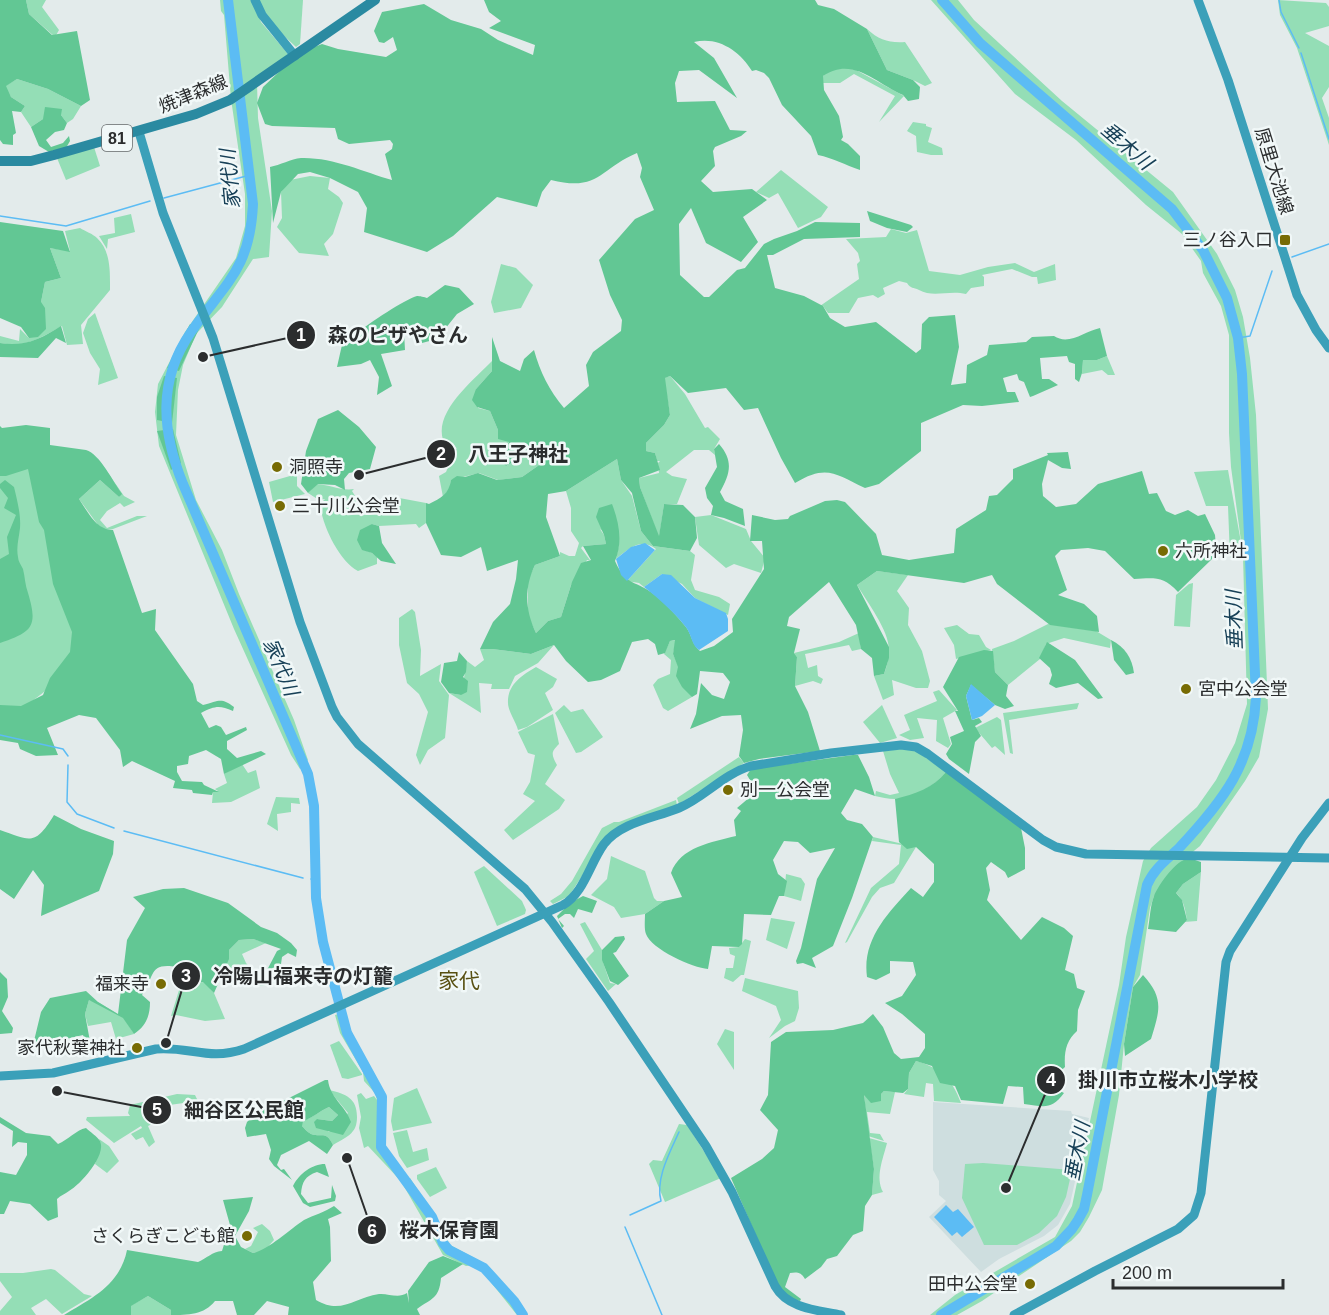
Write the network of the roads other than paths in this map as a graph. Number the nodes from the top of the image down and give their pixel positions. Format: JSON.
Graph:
{"nodes":[{"id":1,"x":255,"y":0,"type":"edge"},
{"id":2,"x":375,"y":0,"type":"edge"},
{"id":3,"x":1198,"y":0,"type":"edge"},
{"id":4,"x":295,"y":56,"type":"junction"},
{"id":5,"x":139,"y":132,"type":"junction"},
{"id":6,"x":0,"y":161,"type":"edge"},
{"id":7,"x":1329,"y":348,"type":"edge"},
{"id":8,"x":1329,"y":803,"type":"edge"},
{"id":9,"x":1289,"y":858,"type":"junction"},
{"id":10,"x":1329,"y":858,"type":"edge"},
{"id":11,"x":546,"y":914,"type":"junction"},
{"id":12,"x":0,"y":1076,"type":"edge"},
{"id":13,"x":841,"y":1315,"type":"edge"},
{"id":14,"x":1014,"y":1315,"type":"edge"}],
"edges":[{"from":1,"to":4,"type":"street"},
{"from":2,"to":4,"type":"main road","name":"焼津森線","number":"81"},
{"from":3,"to":7,"type":"street","name":"原里大池線"},
{"from":4,"to":5,"type":"main road","name":"焼津森線","number":"81"},
{"from":5,"to":6,"type":"main road","name":"焼津森線","number":"81"},
{"from":5,"to":11,"type":"street"},
{"from":8,"to":9,"type":"street"},
{"from":9,"to":10,"type":"street"},
{"from":9,"to":11,"type":"street"},
{"from":9,"to":14,"type":"street"},
{"from":11,"to":12,"type":"street"},
{"from":11,"to":13,"type":"street"}]}
